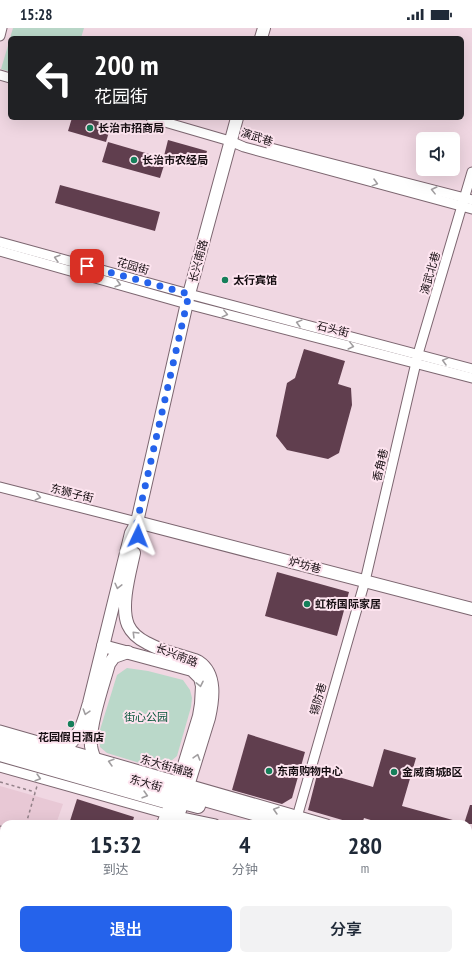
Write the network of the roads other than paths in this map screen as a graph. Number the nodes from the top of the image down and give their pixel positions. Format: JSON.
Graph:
{"nodes":[{"id":1,"x":2,"y":28,"type":"edge"},
{"id":2,"x":0,"y":36,"type":"edge"},
{"id":3,"x":158,"y":120,"type":"edge"},
{"id":4,"x":236,"y":120,"type":"edge"},
{"id":5,"x":230,"y":141,"type":"junction"},
{"id":6,"x":472,"y":172,"type":"edge"},
{"id":7,"x":466,"y":201,"type":"edge"},
{"id":8,"x":472,"y":209,"type":"edge"},
{"id":9,"x":0,"y":242,"type":"edge"},
{"id":10,"x":0,"y":250,"type":"edge"},
{"id":11,"x":188,"y":299,"type":"junction"},
{"id":12,"x":417,"y":359,"type":"junction"},
{"id":13,"x":472,"y":369,"type":"edge"},
{"id":14,"x":472,"y":378,"type":"edge"},
{"id":15,"x":0,"y":487,"type":"edge"},
{"id":16,"x":137,"y":522,"type":"junction"},
{"id":17,"x":365,"y":581,"type":"junction"},
{"id":18,"x":472,"y":609,"type":"edge"},
{"id":19,"x":103,"y":646,"type":"junction"},
{"id":20,"x":128,"y":652,"type":"junction"},
{"id":21,"x":0,"y":730,"type":"edge"},
{"id":22,"x":0,"y":741,"type":"edge"},
{"id":23,"x":63,"y":748,"type":"junction"},
{"id":24,"x":0,"y":754,"type":"edge"},
{"id":25,"x":45,"y":754,"type":"junction"},
{"id":26,"x":97,"y":763,"type":"junction"},
{"id":27,"x":0,"y":767,"type":"edge"},
{"id":28,"x":177,"y":803,"type":"edge"},
{"id":29,"x":208,"y":820,"type":"edge"},
{"id":30,"x":244,"y":820,"type":"edge"},
{"id":31,"x":288,"y":820,"type":"edge"},
{"id":32,"x":294,"y":820,"type":"edge"}],
"edges":[{"from":1,"to":2,"type":"street"},
{"from":3,"to":5,"type":"street","name":"演武巷"},
{"from":4,"to":5,"type":"main road","name":"长兴南路"},
{"from":5,"to":7,"type":"street","name":"演武巷"},
{"from":5,"to":11,"type":"main road","name":"长兴南路"},
{"from":6,"to":7,"type":"street","name":"演武北巷"},
{"from":7,"to":8,"type":"street","name":"演武巷"},
{"from":7,"to":12,"type":"street","name":"演武北巷"},
{"from":11,"to":9,"type":"street","name":"花园街","one_way":true},
{"from":10,"to":11,"type":"street","name":"花园街","one_way":true},
{"from":11,"to":12,"type":"street","name":"石头街"},
{"from":11,"to":16,"type":"main road","name":"长兴南路"},
{"from":13,"to":12,"type":"street","name":"石头街","one_way":true},
{"from":12,"to":14,"type":"street","name":"石头街"},
{"from":12,"to":17,"type":"street","name":"香角巷"},
{"from":15,"to":16,"type":"street","name":"东狮子街","one_way":true},
{"from":16,"to":17,"type":"main road","name":"炉坊巷"},
{"from":16,"to":19,"type":"main road","name":"长兴南路","one_way":true},
{"from":28,"to":16,"type":"main road","name":"长兴南路","one_way":true},
{"from":17,"to":18,"type":"main road","name":"炉坊巷"},
{"from":17,"to":32,"type":"street","name":"锡防巷"},
{"from":19,"to":20,"type":"main road","name":"长兴南路"},
{"from":19,"to":23,"type":"main road","name":"长兴南路","one_way":true},
{"from":20,"to":26,"type":"main road"},
{"from":20,"to":28,"type":"main road","name":"长兴南路","one_way":true},
{"from":21,"to":23,"type":"street"},
{"from":22,"to":25,"type":"main road","name":"东大街"},
{"from":23,"to":25,"type":"main road","name":"长兴南路"},
{"from":23,"to":26,"type":"street"},
{"from":24,"to":28,"type":"main road","name":"东大街","one_way":true},
{"from":25,"to":26,"type":"main road","name":"东大街"},
{"from":28,"to":26,"type":"main road","name":"东大街","one_way":true},
{"from":27,"to":28,"type":"street","one_way":true},
{"from":28,"to":29,"type":"street"},
{"from":28,"to":30,"type":"main road","name":"东大街"},
{"from":31,"to":28,"type":"main road","name":"东大街","one_way":true}]}
